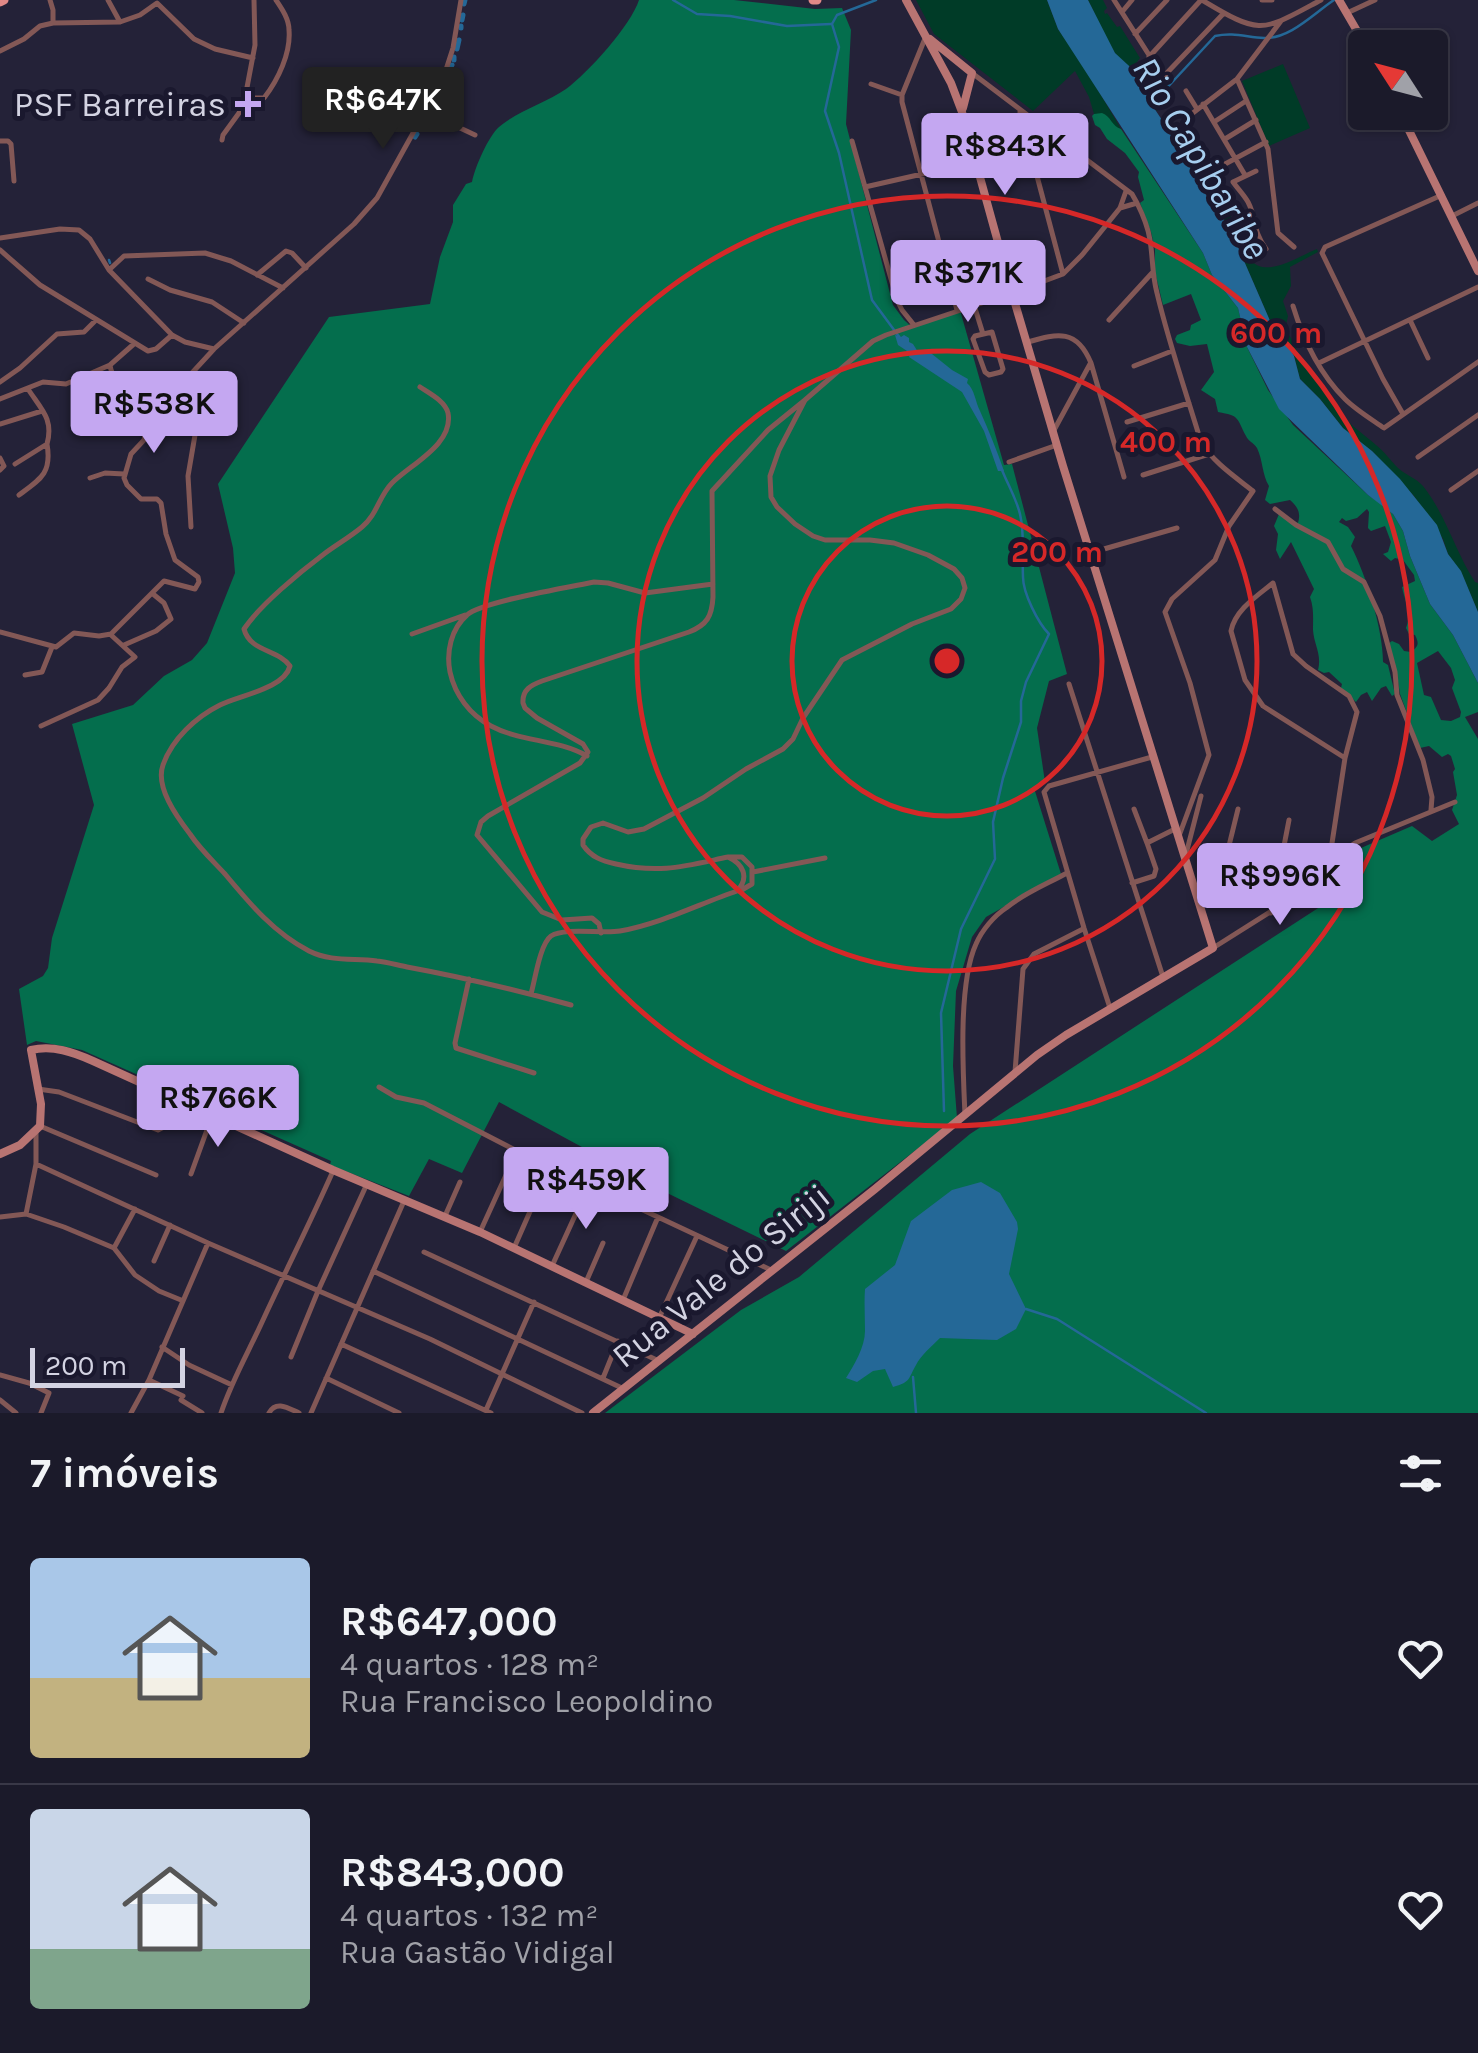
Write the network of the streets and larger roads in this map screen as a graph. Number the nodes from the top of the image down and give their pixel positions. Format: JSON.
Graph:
{"nodes":[{"id":1,"x":50,"y":0,"type":"edge"},
{"id":2,"x":108,"y":0,"type":"edge"},
{"id":3,"x":254,"y":0,"type":"edge"},
{"id":4,"x":276,"y":0,"type":"edge"},
{"id":5,"x":460,"y":0,"type":"edge"},
{"id":6,"x":906,"y":0,"type":"edge"},
{"id":7,"x":1114,"y":0,"type":"edge"},
{"id":8,"x":1132,"y":0,"type":"edge"},
{"id":9,"x":1166,"y":0,"type":"edge"},
{"id":10,"x":1202,"y":0,"type":"edge"},
{"id":11,"x":1262,"y":0,"type":"edge"},
{"id":12,"x":1272,"y":0,"type":"edge"},
{"id":13,"x":1321,"y":0,"type":"edge"},
{"id":14,"x":1339,"y":0,"type":"edge"},
{"id":15,"x":1375,"y":0,"type":"edge"},
{"id":16,"x":1122,"y":12,"type":"junction"},
{"id":17,"x":1224,"y":13,"type":"junction"},
{"id":18,"x":1347,"y":13,"type":"junction"},
{"id":19,"x":1281,"y":21,"type":"junction"},
{"id":20,"x":120,"y":22,"type":"junction"},
{"id":21,"x":53,"y":23,"type":"junction"},
{"id":22,"x":1357,"y":30,"type":"edge"},
{"id":23,"x":1135,"y":34,"type":"junction"},
{"id":24,"x":926,"y":36,"type":"junction"},
{"id":25,"x":0,"y":51,"type":"edge"},
{"id":26,"x":1149,"y":57,"type":"junction"},
{"id":27,"x":253,"y":58,"type":"junction"},
{"id":28,"x":972,"y":73,"type":"junction"},
{"id":29,"x":1237,"y":80,"type":"junction"},
{"id":30,"x":872,"y":84,"type":"dead end"},
{"id":31,"x":954,"y":89,"type":"junction"},
{"id":32,"x":968,"y":89,"type":"junction"},
{"id":33,"x":1186,"y":91,"type":"dead end"},
{"id":34,"x":902,"y":96,"type":"junction"},
{"id":35,"x":245,"y":98,"type":"junction"},
{"id":36,"x":1246,"y":101,"type":"junction"},
{"id":37,"x":1200,"y":106,"type":"junction"},
{"id":38,"x":1019,"y":110,"type":"junction"},
{"id":39,"x":426,"y":112,"type":"junction"},
{"id":40,"x":962,"y":112,"type":"junction"},
{"id":41,"x":1189,"y":116,"type":"dead end"},
{"id":42,"x":1256,"y":120,"type":"junction"},
{"id":43,"x":1214,"y":122,"type":"junction"},
{"id":44,"x":1409,"y":130,"type":"edge"},
{"id":45,"x":476,"y":135,"type":"dead end"},
{"id":46,"x":1225,"y":139,"type":"junction"},
{"id":47,"x":222,"y":140,"type":"dead end"},
{"id":48,"x":0,"y":141,"type":"edge"},
{"id":49,"x":852,"y":141,"type":"dead end"},
{"id":50,"x":1266,"y":142,"type":"junction"},
{"id":51,"x":1236,"y":156,"type":"junction"},
{"id":52,"x":975,"y":162,"type":"junction"},
{"id":53,"x":1214,"y":170,"type":"dead end"},
{"id":54,"x":1256,"y":170,"type":"dead end"},
{"id":55,"x":920,"y":174,"type":"junction"},
{"id":56,"x":1245,"y":175,"type":"junction"},
{"id":57,"x":14,"y":180,"type":"dead end"},
{"id":58,"x":864,"y":187,"type":"junction"},
{"id":59,"x":1126,"y":192,"type":"junction"},
{"id":60,"x":1442,"y":195,"type":"junction"},
{"id":61,"x":1138,"y":203,"type":"junction"},
{"id":62,"x":1478,"y":203,"type":"edge"},
{"id":63,"x":1120,"y":208,"type":"junction"},
{"id":64,"x":1452,"y":216,"type":"junction"},
{"id":65,"x":0,"y":238,"type":"edge"},
{"id":66,"x":1294,"y":247,"type":"dead end"},
{"id":67,"x":1266,"y":249,"type":"dead end"},
{"id":68,"x":0,"y":250,"type":"edge"},
{"id":69,"x":306,"y":268,"type":"junction"},
{"id":70,"x":109,"y":270,"type":"junction"},
{"id":71,"x":1478,"y":272,"type":"edge"},
{"id":72,"x":1152,"y":273,"type":"junction"},
{"id":73,"x":1062,"y":274,"type":"junction"},
{"id":74,"x":257,"y":275,"type":"junction"},
{"id":75,"x":148,"y":279,"type":"dead end"},
{"id":76,"x":1478,"y":287,"type":"edge"},
{"id":77,"x":283,"y":288,"type":"junction"},
{"id":78,"x":1012,"y":293,"type":"junction"},
{"id":79,"x":974,"y":305,"type":"junction"},
{"id":80,"x":1293,"y":306,"type":"dead end"},
{"id":81,"x":958,"y":310,"type":"junction"},
{"id":82,"x":1109,"y":320,"type":"dead end"},
{"id":83,"x":1410,"y":320,"type":"junction"},
{"id":84,"x":99,"y":322,"type":"junction"},
{"id":85,"x":244,"y":323,"type":"junction"},
{"id":86,"x":911,"y":326,"type":"junction"},
{"id":87,"x":172,"y":334,"type":"junction"},
{"id":88,"x":984,"y":334,"type":"junction"},
{"id":89,"x":1366,"y":341,"type":"junction"},
{"id":90,"x":1026,"y":342,"type":"junction"},
{"id":91,"x":135,"y":343,"type":"junction"},
{"id":92,"x":214,"y":349,"type":"junction"},
{"id":93,"x":1172,"y":351,"type":"junction"},
{"id":94,"x":1428,"y":358,"type":"dead end"},
{"id":95,"x":1092,"y":362,"type":"junction"},
{"id":96,"x":1478,"y":362,"type":"edge"},
{"id":97,"x":1319,"y":363,"type":"junction"},
{"id":98,"x":110,"y":365,"type":"junction"},
{"id":99,"x":1134,"y":366,"type":"dead end"},
{"id":100,"x":0,"y":382,"type":"edge"},
{"id":101,"x":420,"y":387,"type":"dead end"},
{"id":102,"x":28,"y":389,"type":"junction"},
{"id":103,"x":0,"y":399,"type":"edge"},
{"id":104,"x":805,"y":400,"type":"junction"},
{"id":105,"x":1189,"y":404,"type":"junction"},
{"id":106,"x":42,"y":411,"type":"junction"},
{"id":107,"x":1403,"y":414,"type":"junction"},
{"id":108,"x":1478,"y":415,"type":"edge"},
{"id":109,"x":1127,"y":422,"type":"dead end"},
{"id":110,"x":0,"y":424,"type":"edge"},
{"id":111,"x":1053,"y":432,"type":"junction"},
{"id":112,"x":47,"y":444,"type":"junction"},
{"id":113,"x":1057,"y":445,"type":"junction"},
{"id":114,"x":1209,"y":454,"type":"junction"},
{"id":115,"x":1418,"y":457,"type":"dead end"},
{"id":116,"x":0,"y":458,"type":"edge"},
{"id":117,"x":1009,"y":462,"type":"dead end"},
{"id":118,"x":15,"y":464,"type":"dead end"},
{"id":119,"x":0,"y":470,"type":"edge"},
{"id":120,"x":1478,"y":471,"type":"edge"},
{"id":121,"x":124,"y":474,"type":"junction"},
{"id":122,"x":1143,"y":475,"type":"dead end"},
{"id":123,"x":1124,"y":477,"type":"dead end"},
{"id":124,"x":90,"y":478,"type":"dead end"},
{"id":125,"x":1450,"y":490,"type":"dead end"},
{"id":126,"x":19,"y":495,"type":"dead end"},
{"id":127,"x":1274,"y":509,"type":"dead end"},
{"id":128,"x":190,"y":527,"type":"dead end"},
{"id":129,"x":1177,"y":528,"type":"dead end"},
{"id":130,"x":1090,"y":553,"type":"junction"},
{"id":131,"x":714,"y":584,"type":"junction"},
{"id":132,"x":153,"y":594,"type":"junction"},
{"id":133,"x":468,"y":614,"type":"junction"},
{"id":134,"x":0,"y":632,"type":"edge"},
{"id":135,"x":111,"y":634,"type":"junction"},
{"id":136,"x":412,"y":634,"type":"dead end"},
{"id":137,"x":52,"y":646,"type":"junction"},
{"id":138,"x":122,"y":646,"type":"junction"},
{"id":139,"x":25,"y":675,"type":"dead end"},
{"id":140,"x":1069,"y":684,"type":"dead end"},
{"id":141,"x":41,"y":726,"type":"dead end"},
{"id":142,"x":587,"y":756,"type":"junction"},
{"id":143,"x":1152,"y":756,"type":"junction"},
{"id":144,"x":1346,"y":758,"type":"junction"},
{"id":145,"x":1096,"y":772,"type":"junction"},
{"id":146,"x":1200,"y":796,"type":"dead end"},
{"id":147,"x":1455,"y":802,"type":"dead end"},
{"id":148,"x":1134,"y":809,"type":"dead end"},
{"id":149,"x":1238,"y":809,"type":"dead end"},
{"id":150,"x":1431,"y":810,"type":"junction"},
{"id":151,"x":1288,"y":820,"type":"dead end"},
{"id":152,"x":1176,"y":834,"type":"junction"},
{"id":153,"x":1148,"y":843,"type":"junction"},
{"id":154,"x":728,"y":858,"type":"junction"},
{"id":155,"x":826,"y":858,"type":"dead end"},
{"id":156,"x":1185,"y":861,"type":"junction"},
{"id":157,"x":753,"y":872,"type":"junction"},
{"id":158,"x":1222,"y":872,"type":"junction"},
{"id":159,"x":1068,"y":873,"type":"junction"},
{"id":160,"x":1327,"y":876,"type":"junction"},
{"id":161,"x":1132,"y":883,"type":"junction"},
{"id":162,"x":737,"y":892,"type":"junction"},
{"id":163,"x":1195,"y":892,"type":"junction"},
{"id":164,"x":1272,"y":913,"type":"junction"},
{"id":165,"x":1084,"y":928,"type":"junction"},
{"id":166,"x":602,"y":932,"type":"junction"},
{"id":167,"x":1213,"y":948,"type":"junction"},
{"id":168,"x":1163,"y":977,"type":"junction"},
{"id":169,"x":469,"y":978,"type":"junction"},
{"id":170,"x":531,"y":994,"type":"junction"},
{"id":171,"x":571,"y":1005,"type":"dead end"},
{"id":172,"x":1110,"y":1008,"type":"junction"},
{"id":173,"x":1014,"y":1072,"type":"junction"},
{"id":174,"x":534,"y":1073,"type":"dead end"},
{"id":175,"x":378,"y":1087,"type":"dead end"},
{"id":176,"x":38,"y":1088,"type":"junction"},
{"id":177,"x":180,"y":1100,"type":"junction"},
{"id":178,"x":212,"y":1114,"type":"junction"},
{"id":179,"x":965,"y":1115,"type":"junction"},
{"id":180,"x":38,"y":1129,"type":"junction"},
{"id":181,"x":516,"y":1150,"type":"junction"},
{"id":182,"x":0,"y":1154,"type":"edge"},
{"id":183,"x":36,"y":1164,"type":"junction"},
{"id":184,"x":550,"y":1166,"type":"junction"},
{"id":185,"x":333,"y":1170,"type":"junction"},
{"id":186,"x":191,"y":1174,"type":"dead end"},
{"id":187,"x":156,"y":1175,"type":"dead end"},
{"id":188,"x":460,"y":1182,"type":"dead end"},
{"id":189,"x":367,"y":1184,"type":"junction"},
{"id":190,"x":589,"y":1184,"type":"junction"},
{"id":191,"x":404,"y":1200,"type":"junction"},
{"id":192,"x":135,"y":1208,"type":"junction"},
{"id":193,"x":26,"y":1214,"type":"junction"},
{"id":194,"x":445,"y":1216,"type":"junction"},
{"id":195,"x":0,"y":1217,"type":"edge"},
{"id":196,"x":658,"y":1217,"type":"junction"},
{"id":197,"x":170,"y":1225,"type":"junction"},
{"id":198,"x":480,"y":1232,"type":"junction"},
{"id":199,"x":698,"y":1236,"type":"junction"},
{"id":200,"x":208,"y":1243,"type":"junction"},
{"id":201,"x":603,"y":1243,"type":"dead end"},
{"id":202,"x":114,"y":1248,"type":"junction"},
{"id":203,"x":514,"y":1248,"type":"junction"},
{"id":204,"x":424,"y":1252,"type":"dead end"},
{"id":205,"x":154,"y":1262,"type":"dead end"},
{"id":206,"x":552,"y":1266,"type":"junction"},
{"id":207,"x":771,"y":1270,"type":"junction"},
{"id":208,"x":373,"y":1271,"type":"junction"},
{"id":209,"x":282,"y":1275,"type":"junction"},
{"id":210,"x":586,"y":1282,"type":"junction"},
{"id":211,"x":318,"y":1290,"type":"junction"},
{"id":212,"x":181,"y":1300,"type":"junction"},
{"id":213,"x":623,"y":1300,"type":"junction"},
{"id":214,"x":534,"y":1302,"type":"junction"},
{"id":215,"x":357,"y":1307,"type":"junction"},
{"id":216,"x":660,"y":1316,"type":"junction"},
{"id":217,"x":693,"y":1334,"type":"junction"},
{"id":218,"x":518,"y":1339,"type":"junction"},
{"id":219,"x":618,"y":1341,"type":"junction"},
{"id":220,"x":341,"y":1344,"type":"junction"},
{"id":221,"x":162,"y":1347,"type":"junction"},
{"id":222,"x":291,"y":1357,"type":"dead end"},
{"id":223,"x":659,"y":1361,"type":"junction"},
{"id":224,"x":503,"y":1373,"type":"junction"},
{"id":225,"x":0,"y":1376,"type":"edge"},
{"id":226,"x":326,"y":1378,"type":"junction"},
{"id":227,"x":603,"y":1378,"type":"junction"},
{"id":228,"x":148,"y":1380,"type":"junction"},
{"id":229,"x":232,"y":1385,"type":"junction"},
{"id":230,"x":624,"y":1389,"type":"junction"},
{"id":231,"x":0,"y":1400,"type":"edge"},
{"id":232,"x":487,"y":1412,"type":"edge"},
{"id":233,"x":16,"y":1413,"type":"edge"},
{"id":234,"x":41,"y":1413,"type":"edge"},
{"id":235,"x":131,"y":1413,"type":"edge"},
{"id":236,"x":202,"y":1413,"type":"edge"},
{"id":237,"x":222,"y":1413,"type":"edge"},
{"id":238,"x":269,"y":1413,"type":"edge"},
{"id":239,"x":298,"y":1413,"type":"edge"},
{"id":240,"x":310,"y":1413,"type":"edge"},
{"id":241,"x":399,"y":1413,"type":"edge"},
{"id":242,"x":582,"y":1413,"type":"edge"},
{"id":243,"x":594,"y":1413,"type":"edge"}],
"edges":[{"from":1,"to":21,"type":"street"},
{"from":2,"to":20,"type":"street"},
{"from":3,"to":27,"type":"street"},
{"from":4,"to":35,"type":"street"},
{"from":5,"to":39,"type":"street"},
{"from":6,"to":24,"type":"street"},
{"from":7,"to":16,"type":"street"},
{"from":8,"to":16,"type":"street"},
{"from":9,"to":23,"type":"street"},
{"from":10,"to":17,"type":"street"},
{"from":10,"to":26,"type":"street"},
{"from":11,"to":12,"type":"street"},
{"from":13,"to":19,"type":"street"},
{"from":14,"to":18,"type":"street"},
{"from":15,"to":18,"type":"street"},
{"from":16,"to":23,"type":"street"},
{"from":17,"to":19,"type":"street"},
{"from":17,"to":26,"type":"street"},
{"from":18,"to":22,"type":"street"},
{"from":19,"to":29,"type":"street"},
{"from":20,"to":21,"type":"street"},
{"from":20,"to":27,"type":"street"},
{"from":21,"to":25,"type":"street"},
{"from":23,"to":26,"type":"street"},
{"from":24,"to":28,"type":"street"},
{"from":24,"to":31,"type":"street"},
{"from":24,"to":34,"type":"street"},
{"from":27,"to":35,"type":"street"},
{"from":28,"to":32,"type":"street"},
{"from":28,"to":38,"type":"street"},
{"from":29,"to":36,"type":"street"},
{"from":29,"to":37,"type":"street"},
{"from":30,"to":34,"type":"street"},
{"from":31,"to":32,"type":"street"},
{"from":31,"to":40,"type":"street"},
{"from":32,"to":40,"type":"street"},
{"from":33,"to":37,"type":"street"},
{"from":34,"to":55,"type":"street"},
{"from":35,"to":47,"type":"street"},
{"from":36,"to":42,"type":"street"},
{"from":36,"to":43,"type":"street"},
{"from":37,"to":41,"type":"street"},
{"from":37,"to":43,"type":"street"},
{"from":38,"to":59,"type":"street"},
{"from":38,"to":73,"type":"street"},
{"from":39,"to":45,"type":"street"},
{"from":39,"to":69,"type":"street"},
{"from":40,"to":52,"type":"street"},
{"from":42,"to":46,"type":"street"},
{"from":42,"to":50,"type":"street"},
{"from":43,"to":46,"type":"street"},
{"from":44,"to":60,"type":"street"},
{"from":46,"to":51,"type":"street"},
{"from":48,"to":57,"type":"street"},
{"from":49,"to":58,"type":"street"},
{"from":50,"to":51,"type":"street"},
{"from":50,"to":66,"type":"street"},
{"from":51,"to":53,"type":"street"},
{"from":51,"to":56,"type":"street"},
{"from":52,"to":55,"type":"street"},
{"from":52,"to":78,"type":"street"},
{"from":54,"to":56,"type":"street"},
{"from":55,"to":58,"type":"street"},
{"from":55,"to":81,"type":"street"},
{"from":56,"to":67,"type":"street"},
{"from":58,"to":86,"type":"street"},
{"from":59,"to":61,"type":"street"},
{"from":59,"to":63,"type":"street"},
{"from":60,"to":64,"type":"street"},
{"from":60,"to":89,"type":"street"},
{"from":61,"to":63,"type":"street"},
{"from":61,"to":72,"type":"street"},
{"from":62,"to":64,"type":"street"},
{"from":63,"to":73,"type":"street"},
{"from":64,"to":71,"type":"street"},
{"from":65,"to":70,"type":"street"},
{"from":68,"to":84,"type":"street"},
{"from":69,"to":74,"type":"street"},
{"from":69,"to":77,"type":"street"},
{"from":70,"to":74,"type":"street"},
{"from":70,"to":87,"type":"street"},
{"from":72,"to":82,"type":"street"},
{"from":72,"to":93,"type":"street"},
{"from":73,"to":78,"type":"street"},
{"from":74,"to":77,"type":"street"},
{"from":75,"to":85,"type":"street"},
{"from":76,"to":83,"type":"street"},
{"from":77,"to":85,"type":"street"},
{"from":78,"to":79,"type":"street"},
{"from":78,"to":90,"type":"street"},
{"from":79,"to":81,"type":"street"},
{"from":79,"to":88,"type":"street"},
{"from":80,"to":97,"type":"street"},
{"from":81,"to":86,"type":"street"},
{"from":83,"to":89,"type":"street"},
{"from":83,"to":94,"type":"street"},
{"from":84,"to":91,"type":"street"},
{"from":84,"to":100,"type":"street"},
{"from":85,"to":92,"type":"street"},
{"from":86,"to":104,"type":"street"},
{"from":87,"to":91,"type":"street"},
{"from":87,"to":92,"type":"street"},
{"from":88,"to":88,"type":"street"},
{"from":89,"to":97,"type":"street"},
{"from":89,"to":107,"type":"street"},
{"from":90,"to":95,"type":"street"},
{"from":90,"to":111,"type":"street"},
{"from":91,"to":98,"type":"street"},
{"from":92,"to":128,"type":"street"},
{"from":93,"to":99,"type":"street"},
{"from":93,"to":105,"type":"street"},
{"from":95,"to":111,"type":"street"},
{"from":95,"to":123,"type":"street"},
{"from":96,"to":107,"type":"street"},
{"from":97,"to":107,"type":"street"},
{"from":98,"to":102,"type":"street"},
{"from":98,"to":121,"type":"street"},
{"from":101,"to":169,"type":"street"},
{"from":102,"to":103,"type":"street"},
{"from":102,"to":106,"type":"street"},
{"from":104,"to":131,"type":"street"},
{"from":104,"to":154,"type":"street"},
{"from":105,"to":109,"type":"street"},
{"from":105,"to":114,"type":"street"},
{"from":106,"to":110,"type":"street"},
{"from":106,"to":112,"type":"street"},
{"from":108,"to":115,"type":"street"},
{"from":111,"to":113,"type":"street"},
{"from":112,"to":118,"type":"street"},
{"from":112,"to":126,"type":"street"},
{"from":113,"to":117,"type":"street"},
{"from":113,"to":130,"type":"street"},
{"from":114,"to":122,"type":"street"},
{"from":114,"to":152,"type":"street"},
{"from":116,"to":119,"type":"street"},
{"from":120,"to":125,"type":"street"},
{"from":121,"to":124,"type":"street"},
{"from":121,"to":132,"type":"street"},
{"from":127,"to":150,"type":"street"},
{"from":129,"to":130,"type":"street"},
{"from":130,"to":143,"type":"street"},
{"from":131,"to":133,"type":"street"},
{"from":131,"to":142,"type":"street"},
{"from":132,"to":135,"type":"street"},
{"from":132,"to":138,"type":"street"},
{"from":133,"to":136,"type":"street"},
{"from":133,"to":142,"type":"street"},
{"from":134,"to":137,"type":"street"},
{"from":135,"to":137,"type":"street"},
{"from":135,"to":138,"type":"street"},
{"from":137,"to":139,"type":"street"},
{"from":138,"to":141,"type":"street"},
{"from":140,"to":145,"type":"street"},
{"from":142,"to":166,"type":"street"},
{"from":143,"to":145,"type":"street"},
{"from":143,"to":152,"type":"street"},
{"from":144,"to":144,"type":"street"},
{"from":144,"to":160,"type":"street"},
{"from":145,"to":159,"type":"street"},
{"from":145,"to":161,"type":"street"},
{"from":146,"to":156,"type":"street"},
{"from":147,"to":150,"type":"street"},
{"from":148,"to":153,"type":"street"},
{"from":149,"to":158,"type":"street"},
{"from":150,"to":160,"type":"street"},
{"from":151,"to":164,"type":"street"},
{"from":152,"to":153,"type":"street"},
{"from":152,"to":156,"type":"street"},
{"from":153,"to":161,"type":"street"},
{"from":154,"to":157,"type":"street"},
{"from":154,"to":162,"type":"street"},
{"from":155,"to":157,"type":"street"},
{"from":156,"to":163,"type":"street"},
{"from":157,"to":162,"type":"street"},
{"from":158,"to":158,"type":"street"},
{"from":158,"to":163,"type":"street"},
{"from":159,"to":165,"type":"street"},
{"from":159,"to":179,"type":"street"},
{"from":160,"to":164,"type":"street"},
{"from":161,"to":168,"type":"street"},
{"from":162,"to":166,"type":"street"},
{"from":163,"to":167,"type":"street"},
{"from":164,"to":167,"type":"street"},
{"from":165,"to":172,"type":"street"},
{"from":165,"to":173,"type":"street"},
{"from":166,"to":170,"type":"street"},
{"from":167,"to":168,"type":"street","name":"Rua Vale do Siriji"},
{"from":168,"to":172,"type":"street","name":"Rua Vale do Siriji"},
{"from":169,"to":170,"type":"street"},
{"from":169,"to":174,"type":"street"},
{"from":170,"to":171,"type":"street"},
{"from":172,"to":173,"type":"street","name":"Rua Vale do Siriji"},
{"from":173,"to":179,"type":"street","name":"Rua Vale do Siriji"},
{"from":175,"to":181,"type":"street"},
{"from":176,"to":177,"type":"street"},
{"from":176,"to":177,"type":"street"},
{"from":176,"to":180,"type":"street"},
{"from":177,"to":178,"type":"street"},
{"from":178,"to":185,"type":"street"},
{"from":178,"to":186,"type":"street"},
{"from":179,"to":207,"type":"street","name":"Rua Vale do Siriji"},
{"from":180,"to":182,"type":"street"},
{"from":180,"to":183,"type":"street"},
{"from":180,"to":187,"type":"street"},
{"from":181,"to":184,"type":"street"},
{"from":181,"to":198,"type":"street"},
{"from":183,"to":192,"type":"street"},
{"from":183,"to":193,"type":"street"},
{"from":184,"to":190,"type":"street"},
{"from":184,"to":203,"type":"street"},
{"from":185,"to":189,"type":"street"},
{"from":185,"to":209,"type":"street"},
{"from":188,"to":194,"type":"street"},
{"from":189,"to":191,"type":"street"},
{"from":189,"to":211,"type":"street"},
{"from":190,"to":196,"type":"street"},
{"from":190,"to":206,"type":"street"},
{"from":191,"to":194,"type":"street"},
{"from":191,"to":208,"type":"street"},
{"from":192,"to":197,"type":"street"},
{"from":192,"to":202,"type":"street"},
{"from":193,"to":195,"type":"street"},
{"from":193,"to":202,"type":"street"},
{"from":194,"to":198,"type":"street"},
{"from":196,"to":199,"type":"street"},
{"from":196,"to":213,"type":"street"},
{"from":197,"to":200,"type":"street"},
{"from":197,"to":205,"type":"street"},
{"from":198,"to":203,"type":"street"},
{"from":199,"to":207,"type":"street"},
{"from":199,"to":216,"type":"street"},
{"from":200,"to":209,"type":"street"},
{"from":200,"to":212,"type":"street"},
{"from":201,"to":210,"type":"street"},
{"from":202,"to":212,"type":"street"},
{"from":203,"to":206,"type":"street"},
{"from":204,"to":214,"type":"street"},
{"from":206,"to":210,"type":"street"},
{"from":207,"to":217,"type":"street","name":"Rua Vale do Siriji"},
{"from":208,"to":215,"type":"street"},
{"from":208,"to":218,"type":"street"},
{"from":209,"to":211,"type":"street"},
{"from":209,"to":229,"type":"street"},
{"from":210,"to":213,"type":"street"},
{"from":211,"to":215,"type":"street"},
{"from":211,"to":222,"type":"street"},
{"from":212,"to":221,"type":"street"},
{"from":213,"to":216,"type":"street"},
{"from":214,"to":218,"type":"street"},
{"from":214,"to":219,"type":"street"},
{"from":215,"to":220,"type":"street"},
{"from":215,"to":224,"type":"street"},
{"from":216,"to":217,"type":"street"},
{"from":217,"to":223,"type":"street","name":"Rua Vale do Siriji"},
{"from":218,"to":224,"type":"street"},
{"from":218,"to":227,"type":"street"},
{"from":219,"to":223,"type":"street"},
{"from":219,"to":227,"type":"street"},
{"from":220,"to":226,"type":"street"},
{"from":220,"to":232,"type":"street"},
{"from":221,"to":228,"type":"street"},
{"from":221,"to":229,"type":"street"},
{"from":223,"to":230,"type":"street","name":"Rua Vale do Siriji"},
{"from":224,"to":232,"type":"street"},
{"from":224,"to":242,"type":"street"},
{"from":225,"to":234,"type":"street"},
{"from":226,"to":240,"type":"street"},
{"from":226,"to":241,"type":"street"},
{"from":227,"to":230,"type":"street"},
{"from":228,"to":235,"type":"street"},
{"from":228,"to":236,"type":"street"},
{"from":229,"to":237,"type":"street"},
{"from":230,"to":243,"type":"street","name":"Rua Vale do Siriji"},
{"from":231,"to":233,"type":"street"},
{"from":238,"to":239,"type":"street"}]}
